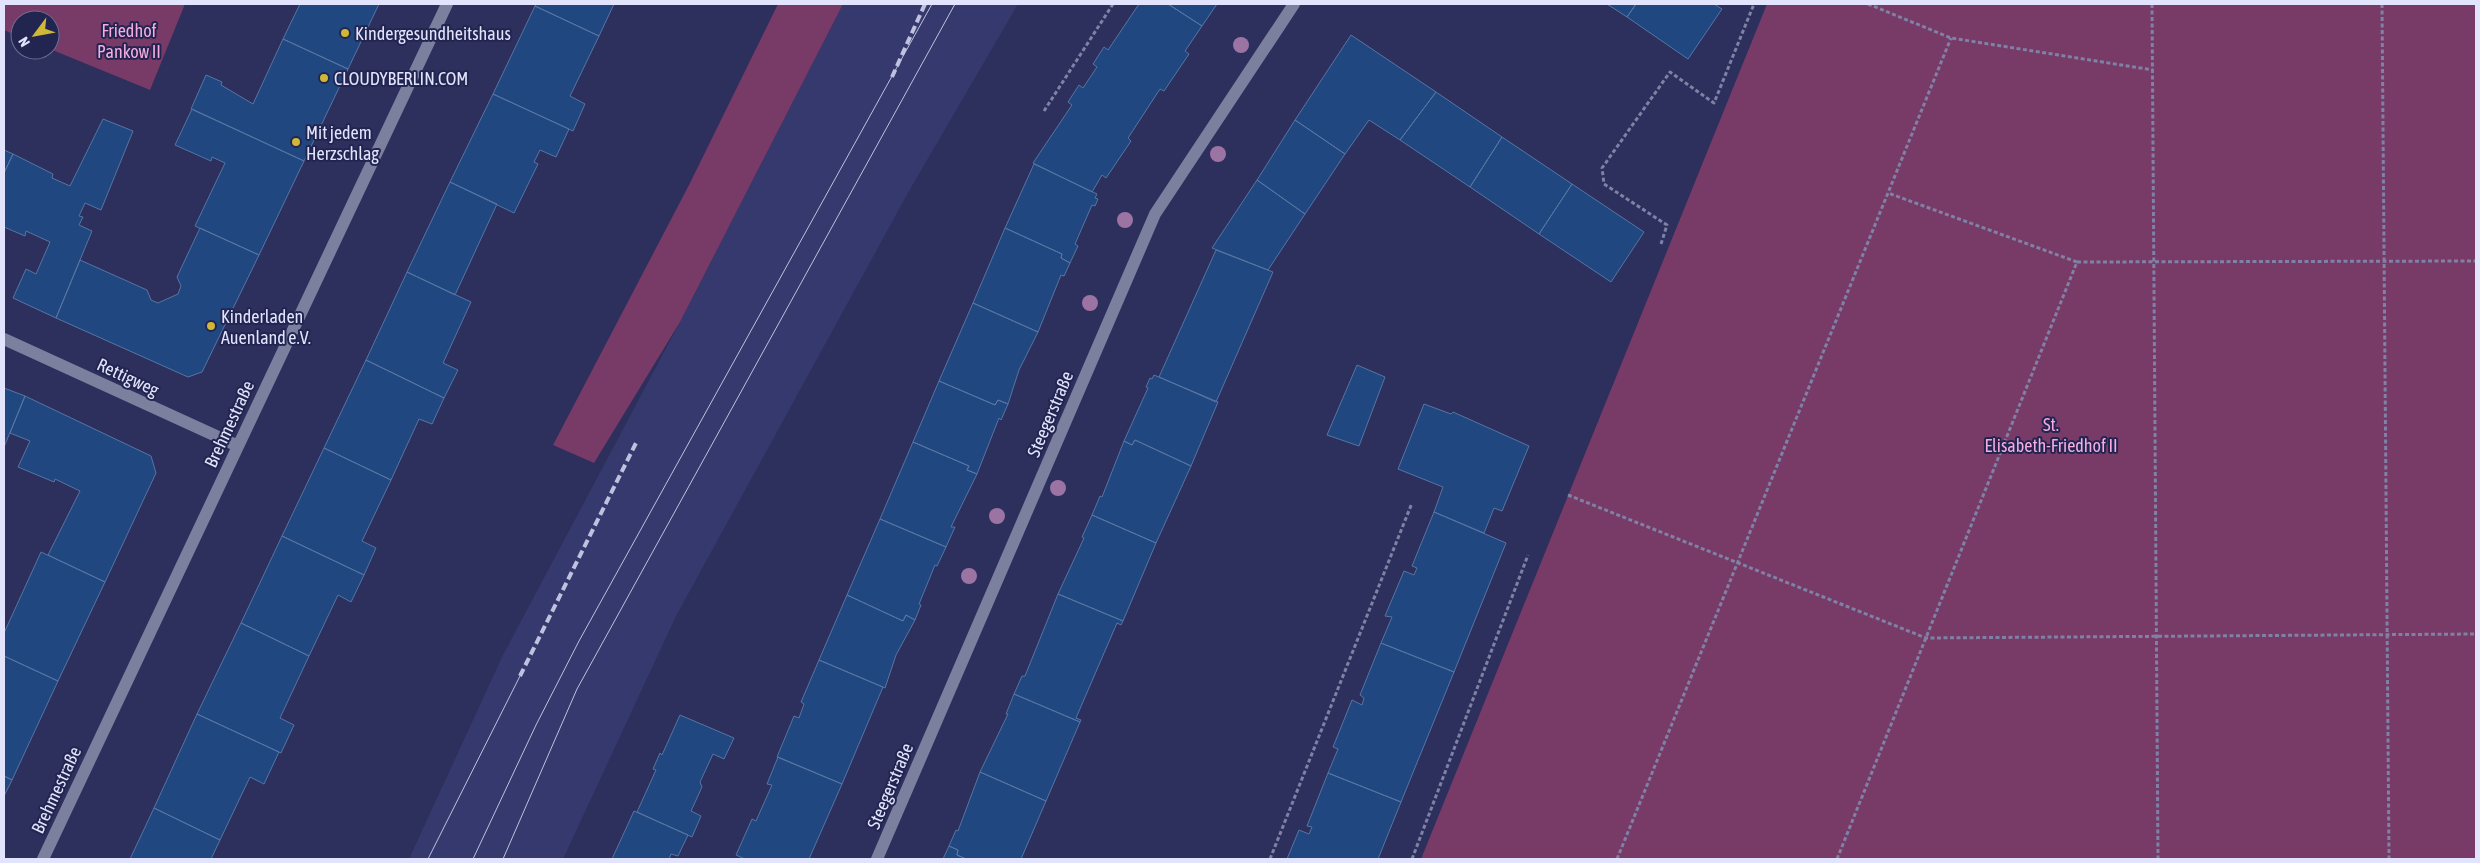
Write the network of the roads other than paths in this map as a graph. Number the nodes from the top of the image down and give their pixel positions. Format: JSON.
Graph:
{"nodes":[{"id":1,"x":447,"y":4,"type":"edge"},
{"id":2,"x":1294,"y":4,"type":"edge"},
{"id":3,"x":4,"y":339,"type":"edge"},
{"id":4,"x":238,"y":446,"type":"junction"},
{"id":5,"x":43,"y":859,"type":"edge"},
{"id":6,"x":877,"y":859,"type":"edge"}],
"edges":[{"from":1,"to":4,"type":"street","name":"Brehmestraße"},
{"from":2,"to":6,"type":"street","name":"Steegerstraße"},
{"from":3,"to":4,"type":"street","name":"Rettigweg"},
{"from":4,"to":5,"type":"street","name":"Brehmestraße"}]}
